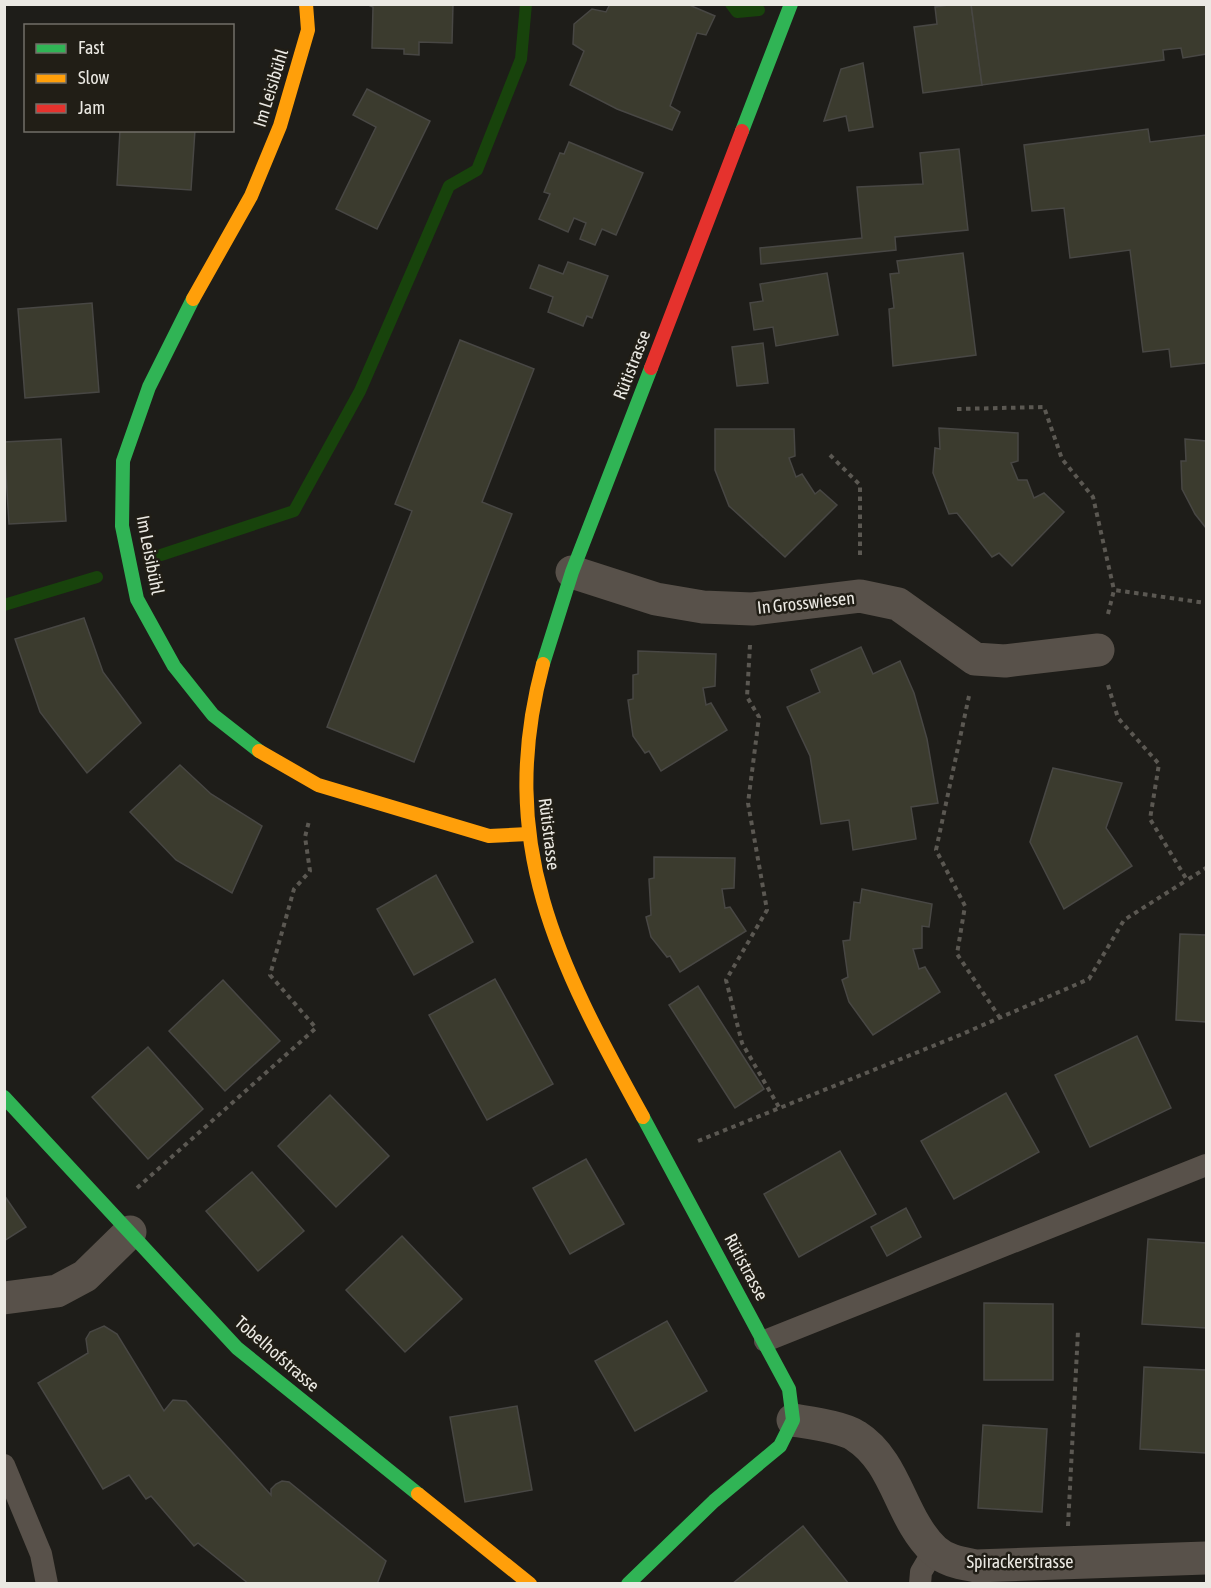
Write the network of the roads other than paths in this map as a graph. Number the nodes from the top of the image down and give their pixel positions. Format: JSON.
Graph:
{"nodes":[{"id":1,"x":306,"y":4,"type":"edge"},
{"id":2,"x":791,"y":4,"type":"edge"},
{"id":3,"x":572,"y":573,"type":"junction"},
{"id":4,"x":1098,"y":650,"type":"road end"},
{"id":5,"x":528,"y":834,"type":"junction"},
{"id":6,"x":4,"y":1097,"type":"edge"},
{"id":7,"x":1206,"y":1165,"type":"edge"},
{"id":8,"x":120,"y":1222,"type":"junction"},
{"id":9,"x":4,"y":1298,"type":"edge"},
{"id":10,"x":765,"y":1341,"type":"junction"},
{"id":11,"x":794,"y":1420,"type":"junction"},
{"id":12,"x":4,"y":1465,"type":"edge"},
{"id":13,"x":934,"y":1550,"type":"junction"},
{"id":14,"x":1206,"y":1558,"type":"edge"},
{"id":15,"x":47,"y":1584,"type":"edge"},
{"id":16,"x":530,"y":1584,"type":"edge"},
{"id":17,"x":628,"y":1584,"type":"edge"},
{"id":18,"x":920,"y":1584,"type":"edge"}],
"edges":[{"from":1,"to":5,"type":"street","name":"Im Leisibühl"},
{"from":2,"to":3,"type":"street","name":"Rütistrasse"},
{"from":3,"to":4,"type":"street","name":"In Grosswiesen"},
{"from":3,"to":5,"type":"street","name":"Rütistrasse"},
{"from":5,"to":10,"type":"street","name":"Rütistrasse"},
{"from":6,"to":8,"type":"street","name":"Tobelhofstrasse"},
{"from":7,"to":10,"type":"lane"},
{"from":8,"to":9,"type":"street"},
{"from":8,"to":16,"type":"street","name":"Tobelhofstrasse"},
{"from":10,"to":11,"type":"street","name":"Rütistrasse"},
{"from":11,"to":13,"type":"street"},
{"from":11,"to":17,"type":"street"},
{"from":12,"to":15,"type":"lane"},
{"from":13,"to":14,"type":"street","name":"Spirackerstrasse"},
{"from":13,"to":18,"type":"lane"}]}
